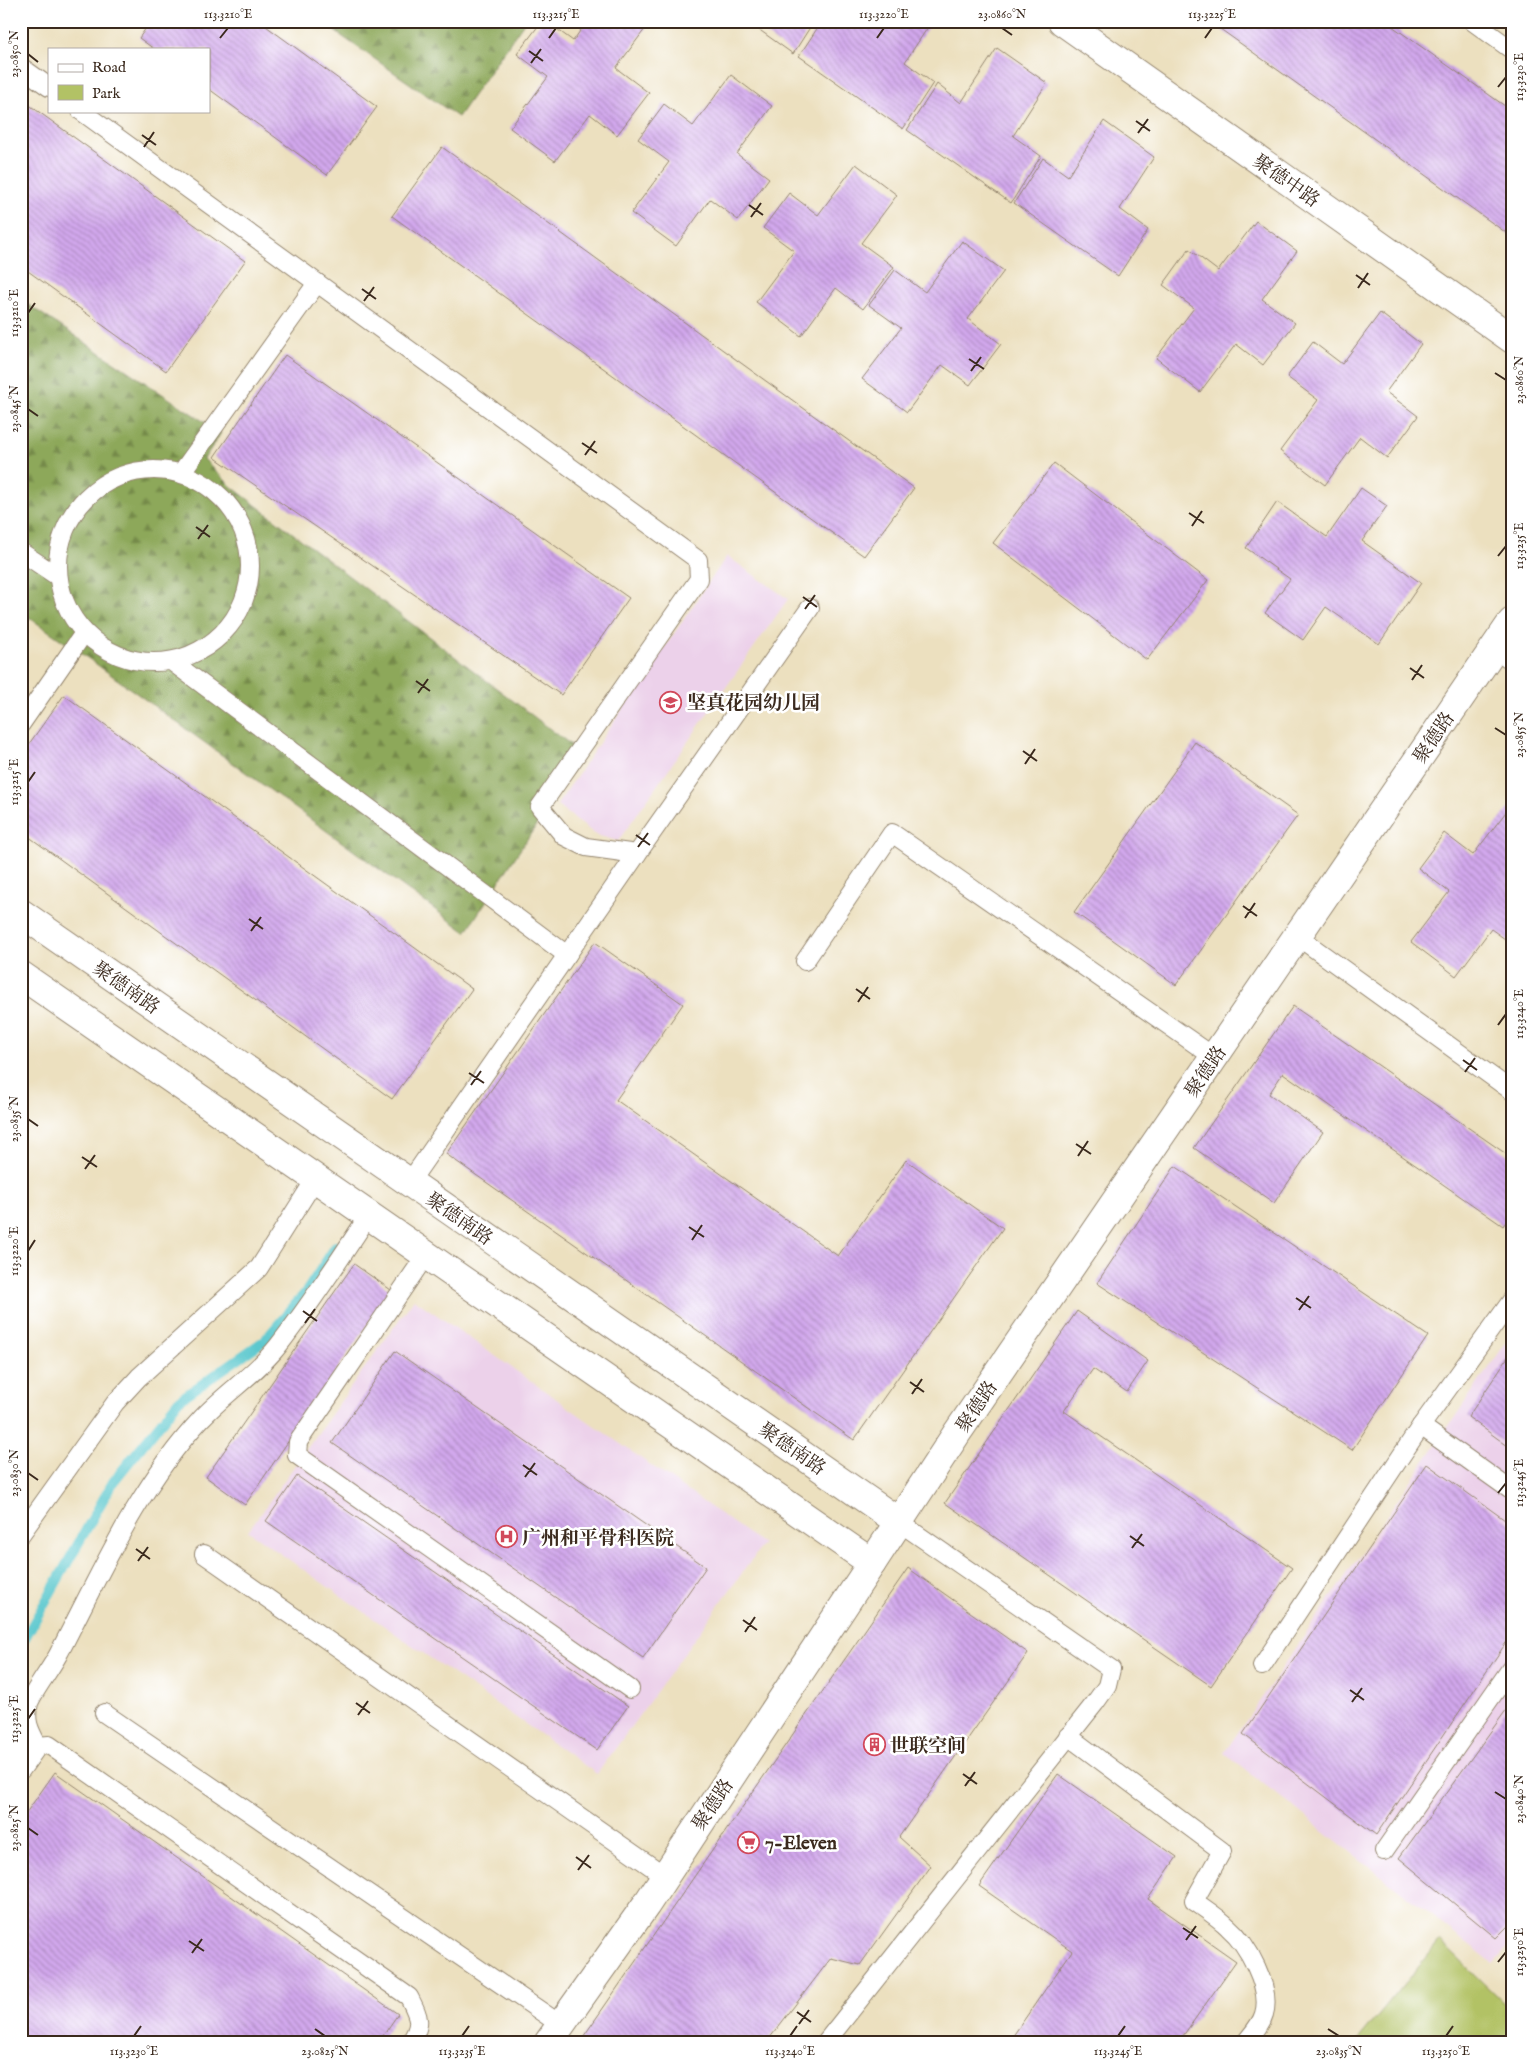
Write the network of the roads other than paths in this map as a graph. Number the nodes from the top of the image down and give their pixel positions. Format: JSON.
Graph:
{"nodes":[{"id":1,"x":1472,"y":21,"type":"edge"},
{"id":2,"x":1079,"y":26,"type":"edge"},
{"id":3,"x":1512,"y":50,"type":"edge"},
{"id":4,"x":21,"y":67,"type":"edge"},
{"id":5,"x":48,"y":87,"type":"edge"},
{"id":6,"x":83,"y":112,"type":"edge"},
{"id":7,"x":317,"y":283,"type":"junction"},
{"id":8,"x":1512,"y":339,"type":"edge"},
{"id":9,"x":181,"y":473,"type":"junction"},
{"id":10,"x":21,"y":552,"type":"edge"},
{"id":11,"x":57,"y":576,"type":"junction"},
{"id":12,"x":810,"y":608,"type":"dead end"},
{"id":13,"x":1512,"y":622,"type":"edge"},
{"id":14,"x":84,"y":633,"type":"junction"},
{"id":15,"x":1503,"y":654,"type":"edge"},
{"id":16,"x":171,"y":661,"type":"junction"},
{"id":17,"x":21,"y":724,"type":"edge"},
{"id":18,"x":637,"y":854,"type":"junction"},
{"id":19,"x":21,"y":912,"type":"edge"},
{"id":20,"x":1297,"y":936,"type":"junction"},
{"id":21,"x":567,"y":955,"type":"junction"},
{"id":22,"x":804,"y":961,"type":"dead end"},
{"id":23,"x":21,"y":974,"type":"edge"},
{"id":24,"x":1214,"y":1057,"type":"junction"},
{"id":25,"x":1512,"y":1090,"type":"edge"},
{"id":26,"x":316,"y":1178,"type":"junction"},
{"id":27,"x":410,"y":1183,"type":"junction"},
{"id":28,"x":369,"y":1215,"type":"junction"},
{"id":29,"x":426,"y":1254,"type":"junction"},
{"id":30,"x":1512,"y":1300,"type":"edge"},
{"id":31,"x":1421,"y":1426,"type":"junction"},
{"id":32,"x":1512,"y":1492,"type":"edge"},
{"id":33,"x":899,"y":1522,"type":"junction"},
{"id":34,"x":21,"y":1534,"type":"edge"},
{"id":35,"x":204,"y":1554,"type":"dead end"},
{"id":36,"x":872,"y":1562,"type":"junction"},
{"id":37,"x":1262,"y":1666,"type":"dead end"},
{"id":38,"x":1512,"y":1667,"type":"edge"},
{"id":39,"x":630,"y":1689,"type":"dead end"},
{"id":40,"x":104,"y":1713,"type":"dead end"},
{"id":41,"x":1068,"y":1736,"type":"junction"},
{"id":42,"x":38,"y":1746,"type":"junction"},
{"id":43,"x":21,"y":1770,"type":"edge"},
{"id":44,"x":1384,"y":1851,"type":"dead end"},
{"id":45,"x":665,"y":1876,"type":"junction"},
{"id":46,"x":554,"y":2034,"type":"edge"},
{"id":47,"x":410,"y":2043,"type":"edge"},
{"id":48,"x":825,"y":2043,"type":"edge"},
{"id":49,"x":1245,"y":2043,"type":"edge"}],
"edges":[{"from":1,"to":3,"type":"lane"},
{"from":2,"to":8,"type":"street","name":"聚德中路"},
{"from":4,"to":5,"type":"lane"},
{"from":6,"to":7,"type":"lane"},
{"from":7,"to":9,"type":"lane"},
{"from":7,"to":18,"type":"lane"},
{"from":9,"to":11,"type":"lane"},
{"from":9,"to":16,"type":"lane"},
{"from":10,"to":11,"type":"lane"},
{"from":11,"to":14,"type":"lane"},
{"from":12,"to":18,"type":"lane"},
{"from":13,"to":15,"type":"street","name":"聚德路"},
{"from":14,"to":16,"type":"lane"},
{"from":14,"to":17,"type":"lane"},
{"from":15,"to":20,"type":"street","name":"聚德路"},
{"from":16,"to":21,"type":"lane"},
{"from":18,"to":21,"type":"lane"},
{"from":19,"to":27,"type":"street","name":"聚德南路"},
{"from":20,"to":24,"type":"street","name":"聚德路"},
{"from":20,"to":25,"type":"lane"},
{"from":21,"to":27,"type":"lane"},
{"from":22,"to":24,"type":"lane"},
{"from":23,"to":26,"type":"street"},
{"from":24,"to":33,"type":"street","name":"聚德路"},
{"from":26,"to":28,"type":"street"},
{"from":26,"to":34,"type":"lane"},
{"from":27,"to":33,"type":"street","name":"聚德南路"},
{"from":28,"to":29,"type":"street"},
{"from":28,"to":42,"type":"lane"},
{"from":29,"to":36,"type":"street"},
{"from":29,"to":39,"type":"lane"},
{"from":30,"to":31,"type":"lane"},
{"from":31,"to":32,"type":"lane"},
{"from":31,"to":37,"type":"lane"},
{"from":33,"to":36,"type":"street","name":"聚德路"},
{"from":33,"to":41,"type":"lane"},
{"from":35,"to":45,"type":"lane"},
{"from":36,"to":45,"type":"street","name":"聚德路"},
{"from":38,"to":44,"type":"lane"},
{"from":40,"to":46,"type":"lane"},
{"from":41,"to":48,"type":"lane"},
{"from":41,"to":49,"type":"lane"},
{"from":42,"to":43,"type":"lane"},
{"from":42,"to":47,"type":"lane"},
{"from":45,"to":46,"type":"street","name":"聚德路"}]}
